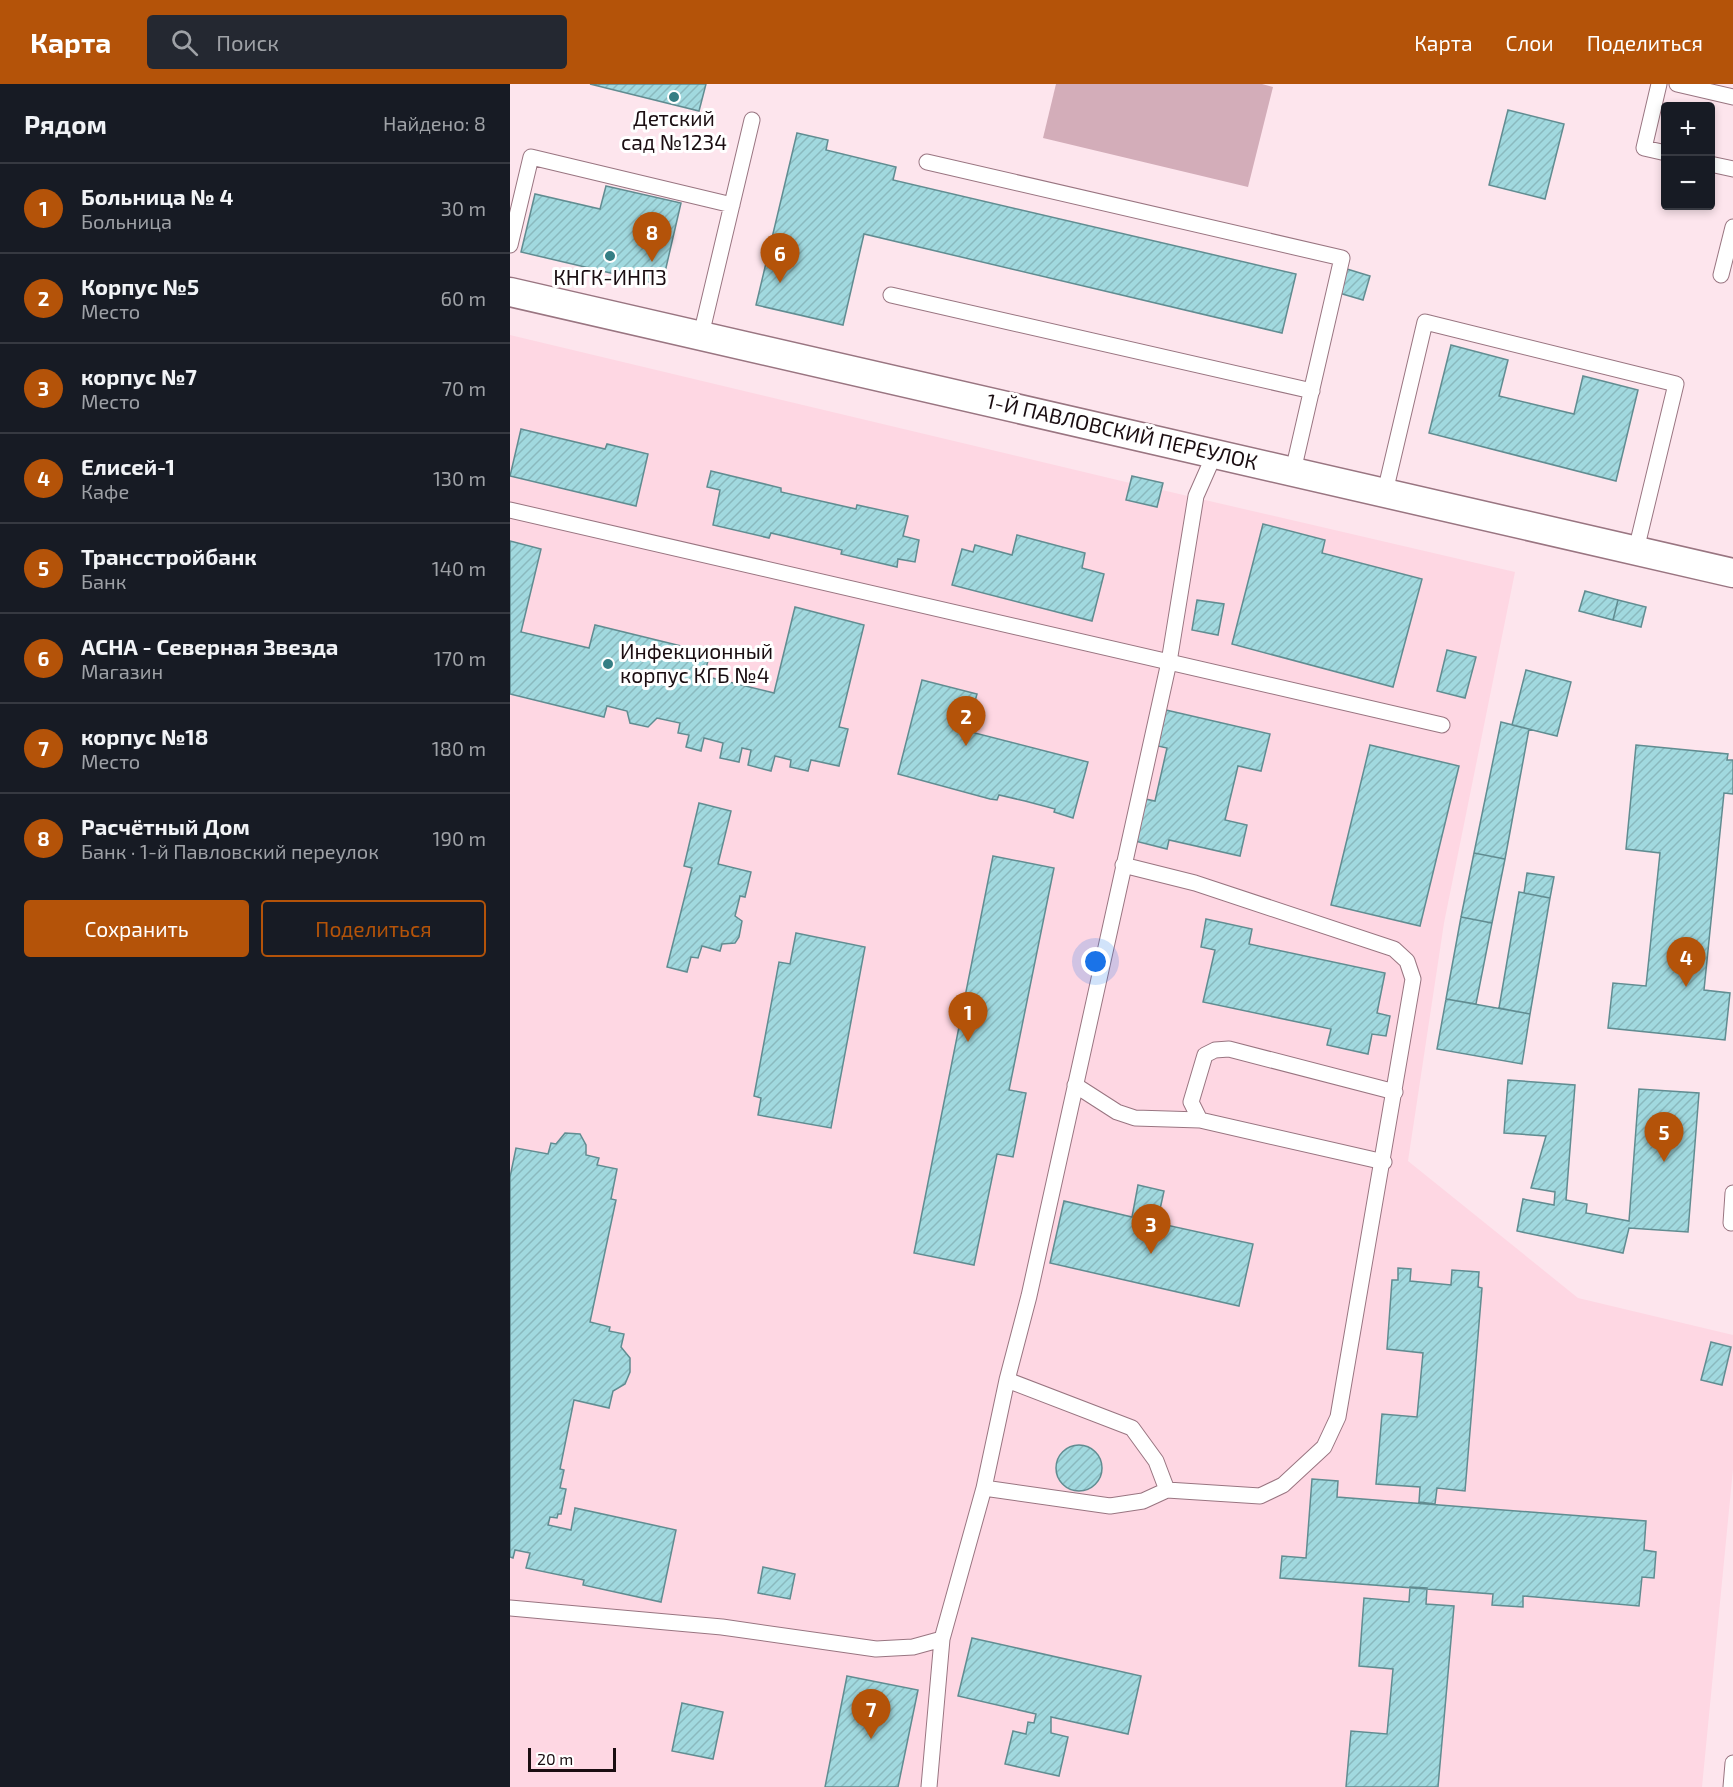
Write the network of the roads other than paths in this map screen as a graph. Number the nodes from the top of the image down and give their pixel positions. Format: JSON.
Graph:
{"nodes":[{"id":1,"x":1659,"y":84,"type":"edge"},
{"id":2,"x":1677,"y":84,"type":"edge"},
{"id":3,"x":1733,"y":97,"type":"edge"},
{"id":4,"x":752,"y":120,"type":"dead end"},
{"id":5,"x":1661,"y":152,"type":"edge"},
{"id":6,"x":927,"y":162,"type":"dead end"},
{"id":7,"x":1715,"y":165,"type":"edge"},
{"id":8,"x":1733,"y":169,"type":"edge"},
{"id":9,"x":732,"y":205,"type":"junction"},
{"id":10,"x":1733,"y":227,"type":"edge"},
{"id":11,"x":510,"y":245,"type":"edge"},
{"id":12,"x":1721,"y":275,"type":"dead end"},
{"id":13,"x":510,"y":292,"type":"edge"},
{"id":14,"x":891,"y":295,"type":"dead end"},
{"id":15,"x":701,"y":335,"type":"junction"},
{"id":16,"x":1312,"y":391,"type":"junction"},
{"id":17,"x":1215,"y":453,"type":"junction"},
{"id":18,"x":1293,"y":471,"type":"junction"},
{"id":19,"x":1385,"y":492,"type":"junction"},
{"id":20,"x":510,"y":510,"type":"edge"},
{"id":21,"x":1636,"y":550,"type":"junction"},
{"id":22,"x":1733,"y":573,"type":"edge"},
{"id":23,"x":1169,"y":662,"type":"junction"},
{"id":24,"x":1442,"y":725,"type":"dead end"},
{"id":25,"x":1123,"y":865,"type":"junction"},
{"id":26,"x":1075,"y":1085,"type":"junction"},
{"id":27,"x":1395,"y":1092,"type":"junction"},
{"id":28,"x":1200,"y":1120,"type":"junction"},
{"id":29,"x":1384,"y":1162,"type":"junction"},
{"id":30,"x":1733,"y":1193,"type":"edge"},
{"id":31,"x":1731,"y":1222,"type":"dead end"},
{"id":32,"x":1007,"y":1380,"type":"junction"},
{"id":33,"x":984,"y":1488,"type":"junction"},
{"id":34,"x":1167,"y":1490,"type":"junction"},
{"id":35,"x":510,"y":1608,"type":"edge"},
{"id":36,"x":942,"y":1639,"type":"junction"},
{"id":37,"x":1733,"y":1763,"type":"edge"},
{"id":38,"x":929,"y":1787,"type":"edge"},
{"id":39,"x":1731,"y":1787,"type":"edge"}],
"edges":[{"from":1,"to":5,"type":"lane"},
{"from":2,"to":3,"type":"lane"},
{"from":4,"to":9,"type":"lane"},
{"from":6,"to":16,"type":"lane"},
{"from":7,"to":8,"type":"lane"},
{"from":9,"to":11,"type":"lane"},
{"from":9,"to":15,"type":"lane"},
{"from":10,"to":12,"type":"lane"},
{"from":13,"to":15,"type":"street","name":"1-Й ПАВЛОВСКИЙ ПЕРЕУЛОК"},
{"from":14,"to":16,"type":"lane"},
{"from":15,"to":17,"type":"street","name":"1-Й ПАВЛОВСКИЙ ПЕРЕУЛОК"},
{"from":16,"to":18,"type":"lane"},
{"from":17,"to":18,"type":"street","name":"1-Й ПАВЛОВСКИЙ ПЕРЕУЛОК"},
{"from":17,"to":23,"type":"lane"},
{"from":18,"to":19,"type":"street","name":"1-Й ПАВЛОВСКИЙ ПЕРЕУЛОК"},
{"from":19,"to":21,"type":"street","name":"1-Й ПАВЛОВСКИЙ ПЕРЕУЛОК"},
{"from":19,"to":21,"type":"lane"},
{"from":20,"to":23,"type":"lane"},
{"from":21,"to":22,"type":"street","name":"1-Й ПАВЛОВСКИЙ ПЕРЕУЛОК"},
{"from":23,"to":24,"type":"lane"},
{"from":23,"to":25,"type":"lane"},
{"from":25,"to":26,"type":"lane"},
{"from":25,"to":27,"type":"lane"},
{"from":26,"to":28,"type":"lane"},
{"from":26,"to":32,"type":"lane"},
{"from":27,"to":28,"type":"lane"},
{"from":27,"to":29,"type":"lane"},
{"from":28,"to":29,"type":"lane"},
{"from":29,"to":34,"type":"lane"},
{"from":30,"to":31,"type":"lane"},
{"from":32,"to":33,"type":"lane"},
{"from":32,"to":34,"type":"lane"},
{"from":33,"to":34,"type":"lane"},
{"from":33,"to":36,"type":"lane"},
{"from":35,"to":36,"type":"lane"},
{"from":36,"to":38,"type":"lane"},
{"from":37,"to":39,"type":"lane"}]}
